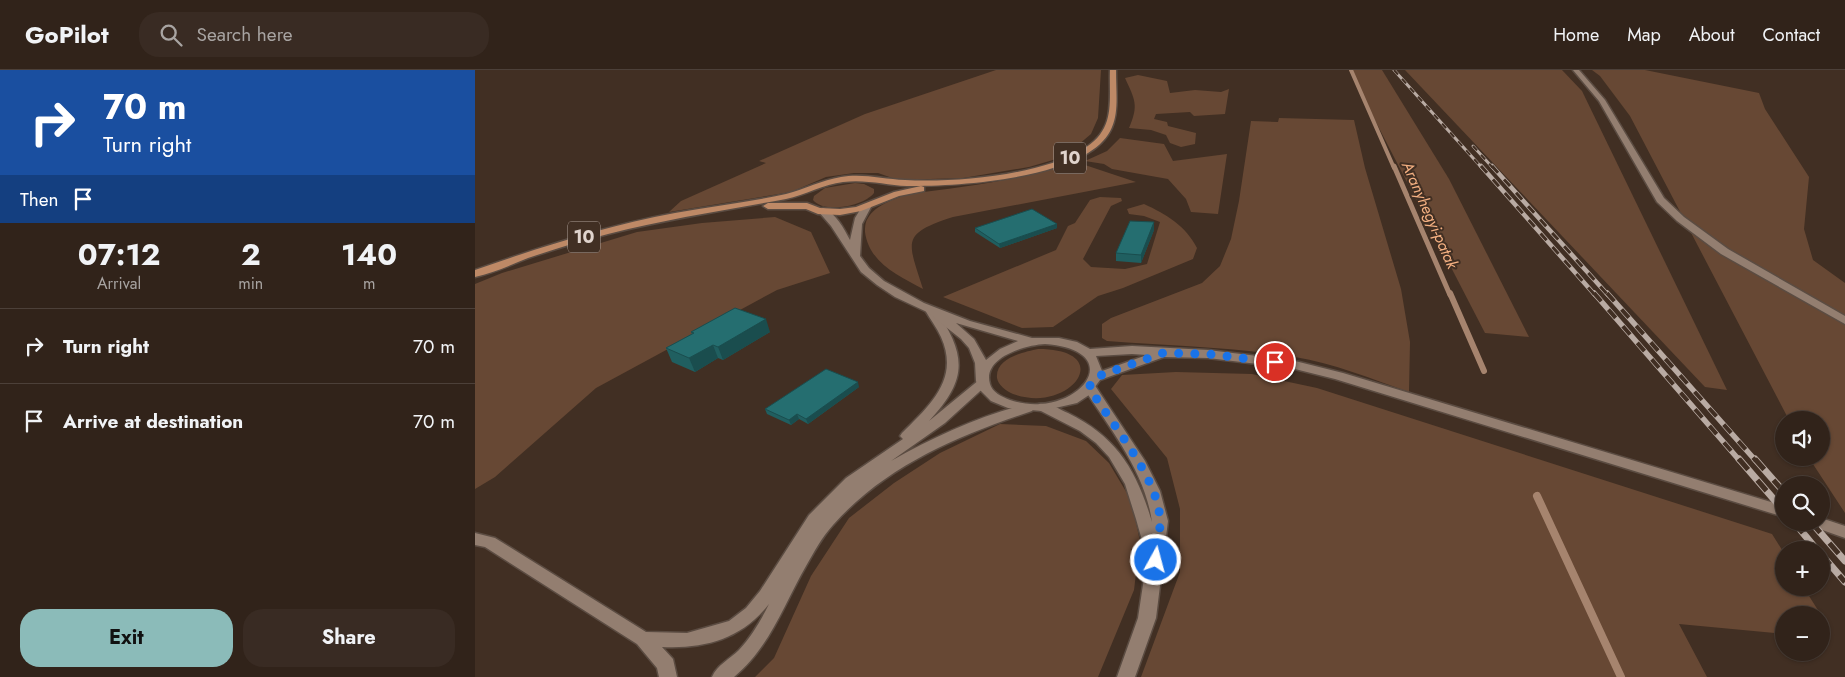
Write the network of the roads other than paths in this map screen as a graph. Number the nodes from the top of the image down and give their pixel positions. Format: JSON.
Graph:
{"nodes":[{"id":1,"x":1113,"y":70,"type":"edge"},
{"id":2,"x":1576,"y":70,"type":"edge"},
{"id":3,"x":875,"y":180,"type":"junction"},
{"id":4,"x":964,"y":182,"type":"junction"},
{"id":5,"x":811,"y":189,"type":"junction"},
{"id":6,"x":880,"y":200,"type":"junction"},
{"id":7,"x":807,"y":206,"type":"junction"},
{"id":8,"x":866,"y":207,"type":"junction"},
{"id":9,"x":696,"y":212,"type":"junction"},
{"id":10,"x":823,"y":212,"type":"junction"},
{"id":11,"x":855,"y":256,"type":"junction"},
{"id":12,"x":475,"y":274,"type":"edge"},
{"id":13,"x":931,"y":310,"type":"junction"},
{"id":14,"x":1845,"y":321,"type":"edge"},
{"id":15,"x":1033,"y":341,"type":"junction"},
{"id":16,"x":1088,"y":353,"type":"junction"},
{"id":17,"x":1163,"y":353,"type":"junction"},
{"id":18,"x":983,"y":377,"type":"junction"},
{"id":19,"x":1093,"y":382,"type":"junction"},
{"id":20,"x":1044,"y":407,"type":"junction"},
{"id":21,"x":1027,"y":408,"type":"junction"},
{"id":22,"x":888,"y":456,"type":"junction"},
{"id":23,"x":1775,"y":509,"type":"edge"},
{"id":24,"x":1830,"y":527,"type":"edge"},
{"id":25,"x":1845,"y":532,"type":"edge"},
{"id":26,"x":475,"y":539,"type":"edge"},
{"id":27,"x":1156,"y":560,"type":"junction"},
{"id":28,"x":643,"y":639,"type":"junction"},
{"id":29,"x":668,"y":677,"type":"edge"},
{"id":30,"x":721,"y":677,"type":"edge"},
{"id":31,"x":1126,"y":677,"type":"edge"}],
"edges":[{"from":1,"to":4,"type":"main road","number":"10"},
{"from":2,"to":14,"type":"street"},
{"from":3,"to":4,"type":"main road","number":"10"},
{"from":3,"to":5,"type":"main road","number":"10"},
{"from":3,"to":6,"type":"main road"},
{"from":4,"to":6,"type":"main road","number":"10"},
{"from":5,"to":7,"type":"main road"},
{"from":5,"to":9,"type":"main road","number":"10"},
{"from":6,"to":8,"type":"main road","number":"10"},
{"from":7,"to":9,"type":"main road","number":"10"},
{"from":7,"to":10,"type":"main road","number":"10"},
{"from":8,"to":10,"type":"main road","number":"10"},
{"from":8,"to":11,"type":"street"},
{"from":9,"to":12,"type":"main road","number":"10"},
{"from":10,"to":11,"type":"street"},
{"from":11,"to":13,"type":"street"},
{"from":13,"to":15,"type":"street"},
{"from":13,"to":18,"type":"street"},
{"from":13,"to":22,"type":"street"},
{"from":15,"to":16,"type":"street"},
{"from":15,"to":18,"type":"street"},
{"from":16,"to":17,"type":"street"},
{"from":16,"to":19,"type":"street"},
{"from":17,"to":19,"type":"street"},
{"from":17,"to":23,"type":"street"},
{"from":18,"to":21,"type":"street"},
{"from":18,"to":22,"type":"street"},
{"from":19,"to":20,"type":"street"},
{"from":19,"to":27,"type":"street"},
{"from":20,"to":21,"type":"street"},
{"from":20,"to":27,"type":"street"},
{"from":21,"to":30,"type":"street"},
{"from":22,"to":28,"type":"street"},
{"from":24,"to":25,"type":"street"},
{"from":26,"to":28,"type":"street"},
{"from":27,"to":31,"type":"street"},
{"from":28,"to":29,"type":"street"}]}
